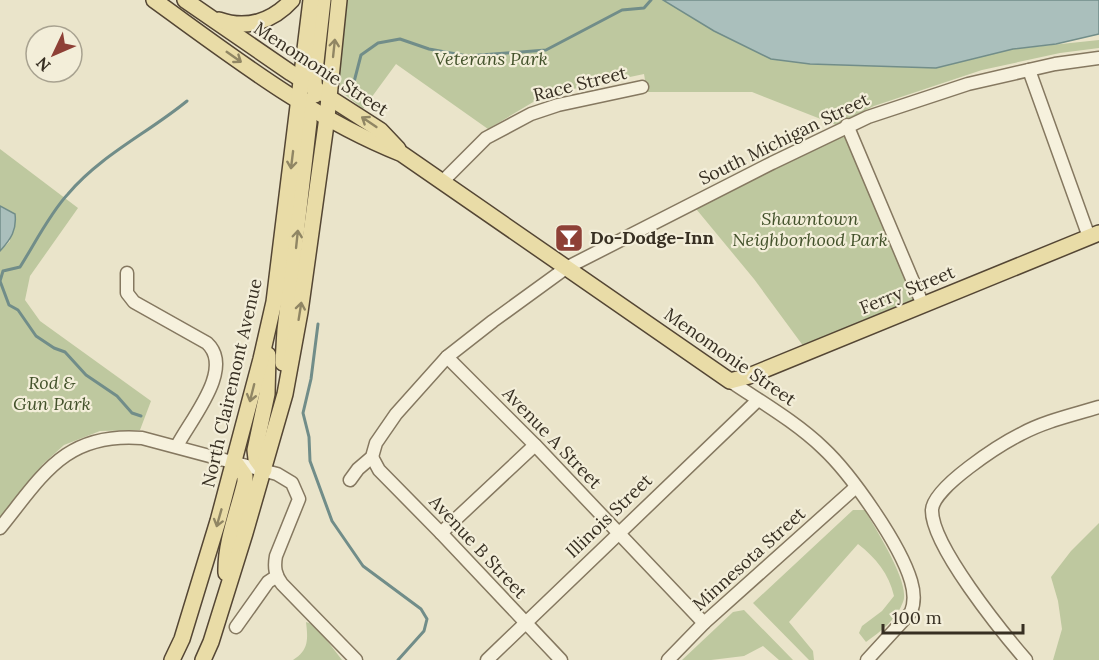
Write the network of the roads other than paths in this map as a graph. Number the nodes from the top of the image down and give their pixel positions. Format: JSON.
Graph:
{"nodes":[{"id":1,"x":154,"y":0,"type":"edge"},
{"id":2,"x":186,"y":0,"type":"edge"},
{"id":3,"x":292,"y":0,"type":"edge"},
{"id":4,"x":311,"y":0,"type":"edge"},
{"id":5,"x":323,"y":0,"type":"edge"},
{"id":6,"x":339,"y":0,"type":"edge"},
{"id":7,"x":208,"y":16,"type":"junction"},
{"id":8,"x":1099,"y":58,"type":"edge"},
{"id":9,"x":1029,"y":70,"type":"junction"},
{"id":10,"x":308,"y":84,"type":"junction"},
{"id":11,"x":642,"y":87,"type":"dead end"},
{"id":12,"x":329,"y":97,"type":"junction"},
{"id":13,"x":304,"y":104,"type":"junction"},
{"id":14,"x":327,"y":117,"type":"junction"},
{"id":15,"x":847,"y":125,"type":"junction"},
{"id":16,"x":402,"y":154,"type":"junction"},
{"id":17,"x":443,"y":181,"type":"junction"},
{"id":18,"x":1094,"y":235,"type":"edge"},
{"id":19,"x":566,"y":268,"type":"junction"},
{"id":20,"x":127,"y":273,"type":"dead end"},
{"id":21,"x":923,"y":304,"type":"junction"},
{"id":22,"x":268,"y":328,"type":"junction"},
{"id":23,"x":447,"y":357,"type":"junction"},
{"id":24,"x":730,"y":381,"type":"junction"},
{"id":25,"x":758,"y":400,"type":"junction"},
{"id":26,"x":283,"y":402,"type":"junction"},
{"id":27,"x":1099,"y":407,"type":"edge"},
{"id":28,"x":534,"y":445,"type":"junction"},
{"id":29,"x":177,"y":446,"type":"junction"},
{"id":30,"x":372,"y":457,"type":"junction"},
{"id":31,"x":235,"y":462,"type":"junction"},
{"id":32,"x":264,"y":470,"type":"junction"},
{"id":33,"x":350,"y":480,"type":"dead end"},
{"id":34,"x":856,"y":487,"type":"junction"},
{"id":35,"x":0,"y":528,"type":"edge"},
{"id":36,"x":618,"y":532,"type":"junction"},
{"id":37,"x":441,"y":533,"type":"junction"},
{"id":38,"x":277,"y":576,"type":"junction"},
{"id":39,"x":227,"y":589,"type":"junction"},
{"id":40,"x":525,"y":623,"type":"junction"},
{"id":41,"x":704,"y":623,"type":"junction"},
{"id":42,"x":236,"y":627,"type":"dead end"},
{"id":43,"x":172,"y":660,"type":"edge"},
{"id":44,"x":203,"y":660,"type":"edge"},
{"id":45,"x":356,"y":660,"type":"edge"},
{"id":46,"x":487,"y":660,"type":"edge"},
{"id":47,"x":561,"y":660,"type":"edge"},
{"id":48,"x":668,"y":660,"type":"edge"},
{"id":49,"x":867,"y":660,"type":"edge"},
{"id":50,"x":1026,"y":660,"type":"edge"}],
"edges":[{"from":1,"to":13,"type":"main road","name":"Menomonie Street","one_way":true},
{"from":2,"to":7,"type":"main road","name":"Menomonie Street"},
{"from":3,"to":7,"type":"main road"},
{"from":4,"to":10,"type":"main road"},
{"from":5,"to":10,"type":"main road"},
{"from":12,"to":6,"type":"main road","one_way":true},
{"from":7,"to":10,"type":"main road","name":"Menomonie Street"},
{"from":8,"to":9,"type":"street","name":"South Michigan Street"},
{"from":9,"to":15,"type":"street","name":"South Michigan Street"},
{"from":9,"to":18,"type":"street"},
{"from":10,"to":12,"type":"main road","name":"Menomonie Street"},
{"from":10,"to":13,"type":"main road"},
{"from":10,"to":14,"type":"main road"},
{"from":11,"to":17,"type":"street","name":"Race Street"},
{"from":12,"to":14,"type":"main road"},
{"from":16,"to":12,"type":"main road","name":"Menomonie Street","one_way":true},
{"from":13,"to":14,"type":"main road","name":"Menomonie Street"},
{"from":13,"to":22,"type":"main road","name":"North Clairemont Avenue","one_way":true},
{"from":26,"to":13,"type":"main road","one_way":true},
{"from":14,"to":16,"type":"main road","name":"Menomonie Street"},
{"from":26,"to":14,"type":"main road","one_way":true},
{"from":15,"to":19,"type":"street","name":"South Michigan Street"},
{"from":15,"to":21,"type":"street"},
{"from":16,"to":17,"type":"main road","name":"Menomonie Street"},
{"from":17,"to":19,"type":"main road","name":"Menomonie Street"},
{"from":18,"to":21,"type":"main road","name":"Ferry Street"},
{"from":19,"to":23,"type":"street","name":"South Michigan Street"},
{"from":19,"to":24,"type":"main road","name":"Menomonie Street"},
{"from":20,"to":29,"type":"street"},
{"from":21,"to":24,"type":"main road","name":"Ferry Street"},
{"from":22,"to":31,"type":"main road","name":"North Clairemont Avenue","one_way":true},
{"from":22,"to":32,"type":"main road"},
{"from":23,"to":28,"type":"street","name":"Avenue A Street"},
{"from":23,"to":30,"type":"street","name":"South Michigan Street"},
{"from":24,"to":25,"type":"street","name":"Menomonie Street"},
{"from":25,"to":34,"type":"street","name":"Menomonie Street"},
{"from":25,"to":36,"type":"street","name":"Illinois Street"},
{"from":26,"to":32,"type":"main road"},
{"from":27,"to":50,"type":"street"},
{"from":28,"to":36,"type":"street","name":"Avenue A Street"},
{"from":28,"to":37,"type":"street"},
{"from":29,"to":31,"type":"street"},
{"from":29,"to":35,"type":"street"},
{"from":30,"to":33,"type":"street","name":"South Michigan Street"},
{"from":30,"to":37,"type":"street","name":"Avenue B Street"},
{"from":31,"to":32,"type":"street"},
{"from":31,"to":39,"type":"main road"},
{"from":31,"to":43,"type":"main road","name":"North Clairemont Avenue","one_way":true},
{"from":32,"to":38,"type":"street"},
{"from":32,"to":39,"type":"main road"},
{"from":34,"to":41,"type":"street","name":"Minnesota Street"},
{"from":34,"to":49,"type":"street","name":"Menomonie Street"},
{"from":36,"to":40,"type":"street","name":"Illinois Street"},
{"from":36,"to":41,"type":"street","name":"Avenue A Street"},
{"from":37,"to":40,"type":"street","name":"Avenue B Street"},
{"from":38,"to":42,"type":"street"},
{"from":38,"to":45,"type":"street"},
{"from":39,"to":44,"type":"main road"},
{"from":40,"to":46,"type":"street","name":"Illinois Street"},
{"from":40,"to":47,"type":"street","name":"Avenue B Street"},
{"from":41,"to":48,"type":"street","name":"Minnesota Street"}]}
